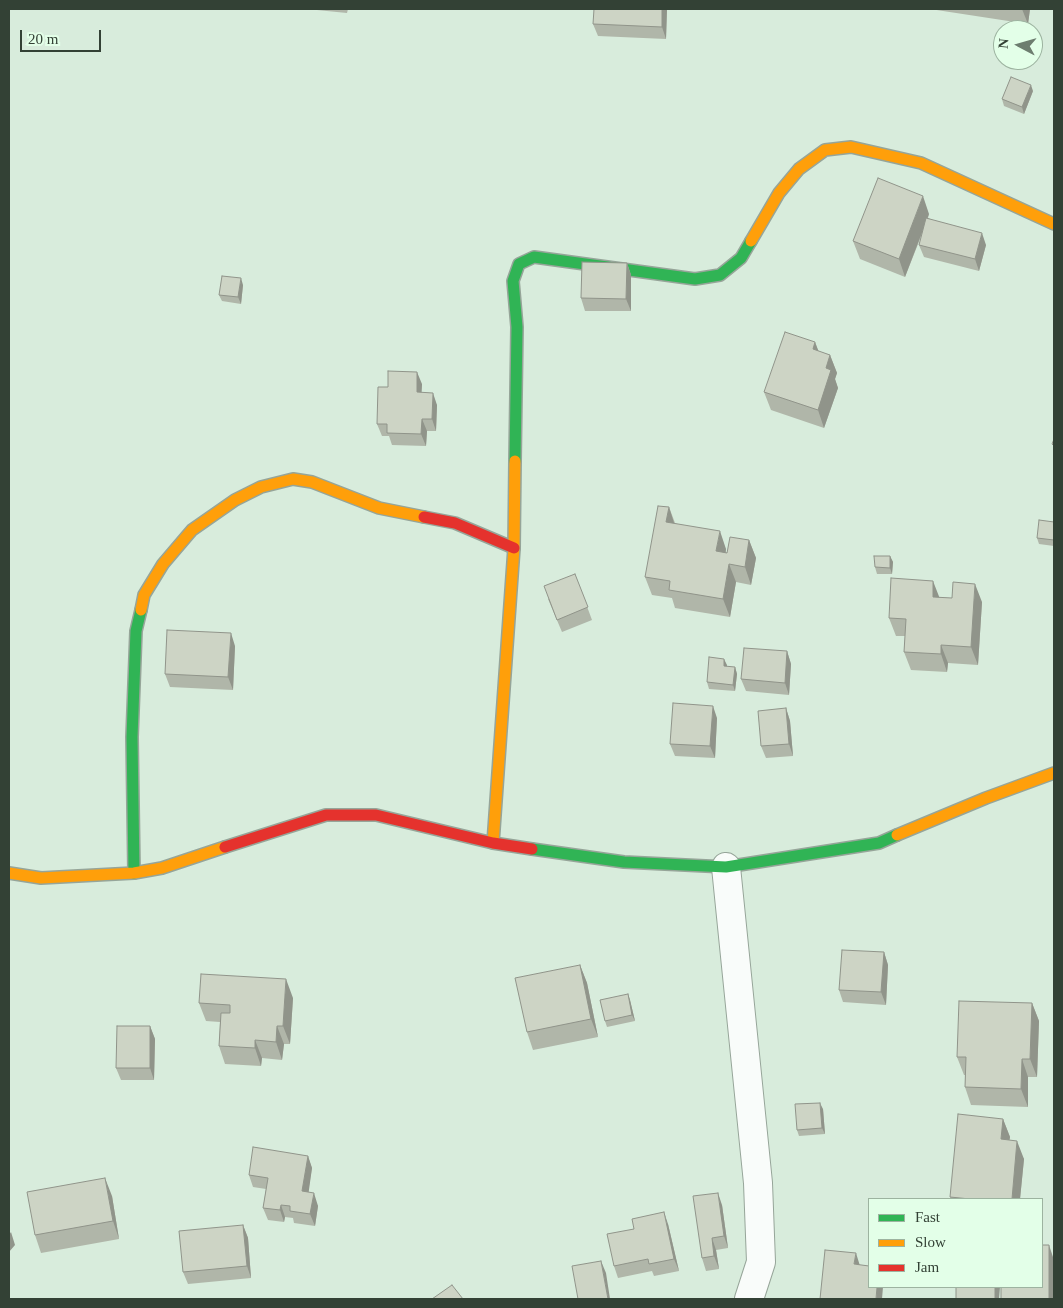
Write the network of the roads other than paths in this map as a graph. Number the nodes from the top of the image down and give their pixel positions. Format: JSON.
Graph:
{"nodes":[{"id":1,"x":1054,"y":224,"type":"edge"},
{"id":2,"x":514,"y":548,"type":"junction"},
{"id":3,"x":1054,"y":774,"type":"edge"},
{"id":4,"x":493,"y":843,"type":"junction"},
{"id":5,"x":726,"y":867,"type":"junction"},
{"id":6,"x":9,"y":873,"type":"edge"},
{"id":7,"x":134,"y":873,"type":"junction"},
{"id":8,"x":749,"y":1299,"type":"edge"}],
"edges":[{"from":1,"to":2,"type":"street"},
{"from":2,"to":4,"type":"street"},
{"from":2,"to":7,"type":"street"},
{"from":3,"to":5,"type":"street"},
{"from":4,"to":5,"type":"street"},
{"from":4,"to":7,"type":"street"},
{"from":5,"to":8,"type":"street"},
{"from":6,"to":7,"type":"street"}]}
